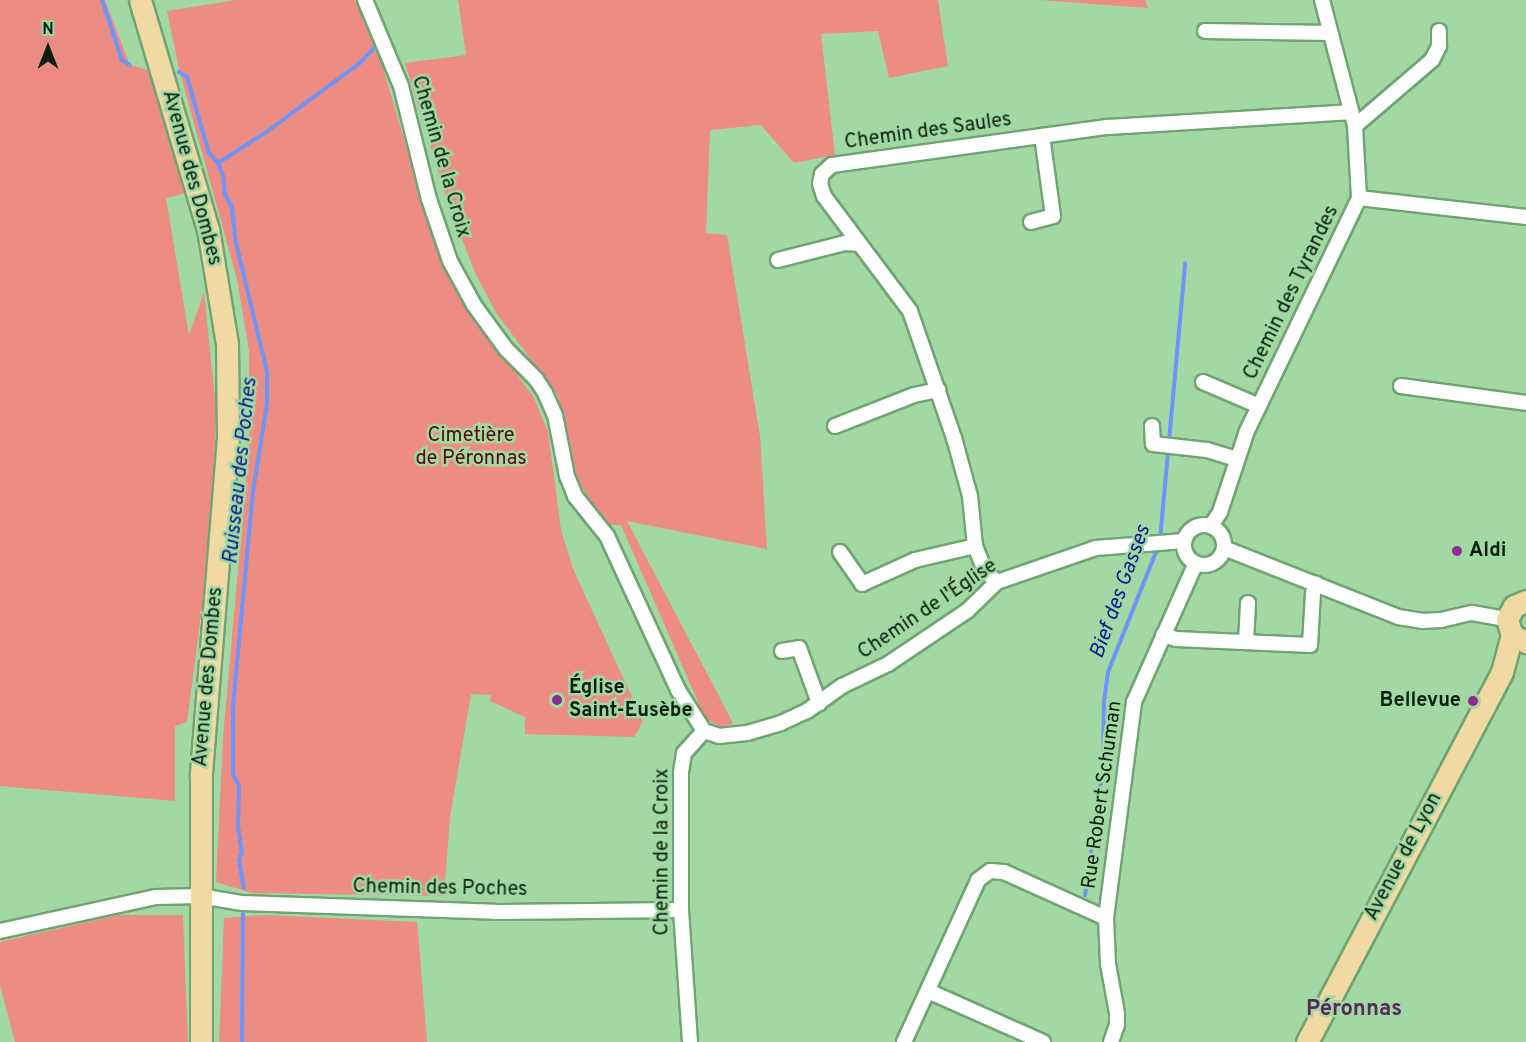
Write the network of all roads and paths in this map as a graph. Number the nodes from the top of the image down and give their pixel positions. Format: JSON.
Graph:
{"nodes":[{"id":1,"x":140,"y":0,"type":"edge"},
{"id":2,"x":365,"y":0,"type":"edge"},
{"id":3,"x":1322,"y":0,"type":"edge"},
{"id":4,"x":1205,"y":31,"type":"dead end"},
{"id":5,"x":1439,"y":31,"type":"dead end"},
{"id":6,"x":1330,"y":33,"type":"junction"},
{"id":7,"x":1353,"y":119,"type":"junction"},
{"id":8,"x":1042,"y":136,"type":"junction"},
{"id":9,"x":1359,"y":198,"type":"junction"},
{"id":10,"x":1526,"y":217,"type":"edge"},
{"id":11,"x":1031,"y":222,"type":"dead end"},
{"id":12,"x":860,"y":244,"type":"junction"},
{"id":13,"x":778,"y":260,"type":"dead end"},
{"id":14,"x":1203,"y":382,"type":"dead end"},
{"id":15,"x":1401,"y":386,"type":"dead end"},
{"id":16,"x":938,"y":390,"type":"junction"},
{"id":17,"x":1526,"y":403,"type":"edge"},
{"id":18,"x":1259,"y":406,"type":"junction"},
{"id":19,"x":835,"y":426,"type":"dead end"},
{"id":20,"x":1152,"y":426,"type":"dead end"},
{"id":21,"x":1237,"y":459,"type":"junction"},
{"id":22,"x":1212,"y":526,"type":"junction"},
{"id":23,"x":1184,"y":542,"type":"junction"},
{"id":24,"x":975,"y":546,"type":"junction"},
{"id":25,"x":1224,"y":548,"type":"junction"},
{"id":26,"x":840,"y":552,"type":"dead end"},
{"id":27,"x":1196,"y":563,"type":"junction"},
{"id":28,"x":997,"y":582,"type":"junction"},
{"id":29,"x":1316,"y":583,"type":"junction"},
{"id":30,"x":1526,"y":601,"type":"edge"},
{"id":31,"x":1248,"y":603,"type":"dead end"},
{"id":32,"x":1517,"y":634,"type":"edge"},
{"id":33,"x":1162,"y":635,"type":"junction"},
{"id":34,"x":1246,"y":642,"type":"junction"},
{"id":35,"x":782,"y":651,"type":"dead end"},
{"id":36,"x":819,"y":703,"type":"junction"},
{"id":37,"x":704,"y":731,"type":"junction"},
{"id":38,"x":200,"y":896,"type":"junction"},
{"id":39,"x":681,"y":910,"type":"junction"},
{"id":40,"x":1106,"y":918,"type":"junction"},
{"id":41,"x":0,"y":931,"type":"edge"},
{"id":42,"x":928,"y":991,"type":"junction"},
{"id":43,"x":201,"y":1042,"type":"edge"},
{"id":44,"x":690,"y":1042,"type":"edge"},
{"id":45,"x":904,"y":1042,"type":"edge"},
{"id":46,"x":1043,"y":1042,"type":"edge"},
{"id":47,"x":1111,"y":1042,"type":"edge"},
{"id":48,"x":1307,"y":1042,"type":"edge"}],
"edges":[{"from":1,"to":38,"type":"main road","name":"Avenue des Dombes"},
{"from":2,"to":37,"type":"street","name":"Chemin de la Croix"},
{"from":3,"to":6,"type":"street"},
{"from":4,"to":6,"type":"street"},
{"from":5,"to":7,"type":"street"},
{"from":6,"to":7,"type":"street"},
{"from":7,"to":8,"type":"street","name":"Chemin des Saules"},
{"from":7,"to":9,"type":"street"},
{"from":8,"to":11,"type":"street"},
{"from":8,"to":12,"type":"street","name":"Chemin des Saules"},
{"from":9,"to":10,"type":"street","name":"Chemin des Tyrandes"},
{"from":9,"to":18,"type":"street","name":"Chemin des Tyrandes"},
{"from":12,"to":13,"type":"street"},
{"from":12,"to":16,"type":"street","name":"Chemin des Saules"},
{"from":14,"to":18,"type":"street"},
{"from":15,"to":17,"type":"street"},
{"from":16,"to":19,"type":"street"},
{"from":16,"to":24,"type":"street","name":"Chemin des Saules"},
{"from":18,"to":21,"type":"street","name":"Chemin des Tyrandes"},
{"from":20,"to":21,"type":"street"},
{"from":21,"to":22,"type":"street","name":"Chemin des Tyrandes"},
{"from":22,"to":23,"type":"street"},
{"from":22,"to":25,"type":"street"},
{"from":23,"to":27,"type":"street"},
{"from":23,"to":28,"type":"street","name":"Chemin de l'Église"},
{"from":24,"to":26,"type":"street"},
{"from":24,"to":28,"type":"street","name":"Chemin des Saules"},
{"from":25,"to":27,"type":"street"},
{"from":25,"to":29,"type":"street"},
{"from":27,"to":33,"type":"street","name":"Rue Robert Schuman"},
{"from":28,"to":36,"type":"street","name":"Chemin de l'Église"},
{"from":29,"to":32,"type":"street"},
{"from":29,"to":34,"type":"street"},
{"from":30,"to":32,"type":"main road","name":"Avenue de Lyon"},
{"from":31,"to":34,"type":"street"},
{"from":32,"to":48,"type":"main road","name":"Avenue de Lyon"},
{"from":33,"to":34,"type":"street"},
{"from":33,"to":40,"type":"street","name":"Rue Robert Schuman"},
{"from":35,"to":36,"type":"street"},
{"from":36,"to":37,"type":"street","name":"Chemin de l'Église"},
{"from":37,"to":39,"type":"street","name":"Chemin de la Croix"},
{"from":38,"to":39,"type":"street","name":"Chemin des Poches"},
{"from":38,"to":41,"type":"street","name":"Chemin des Poches"},
{"from":38,"to":43,"type":"main road","name":"Avenue des Dombes"},
{"from":39,"to":44,"type":"street","name":"Chemin de la Croix"},
{"from":40,"to":42,"type":"street"},
{"from":40,"to":47,"type":"street","name":"Rue Robert Schuman"},
{"from":42,"to":45,"type":"street"},
{"from":42,"to":46,"type":"street"}]}
